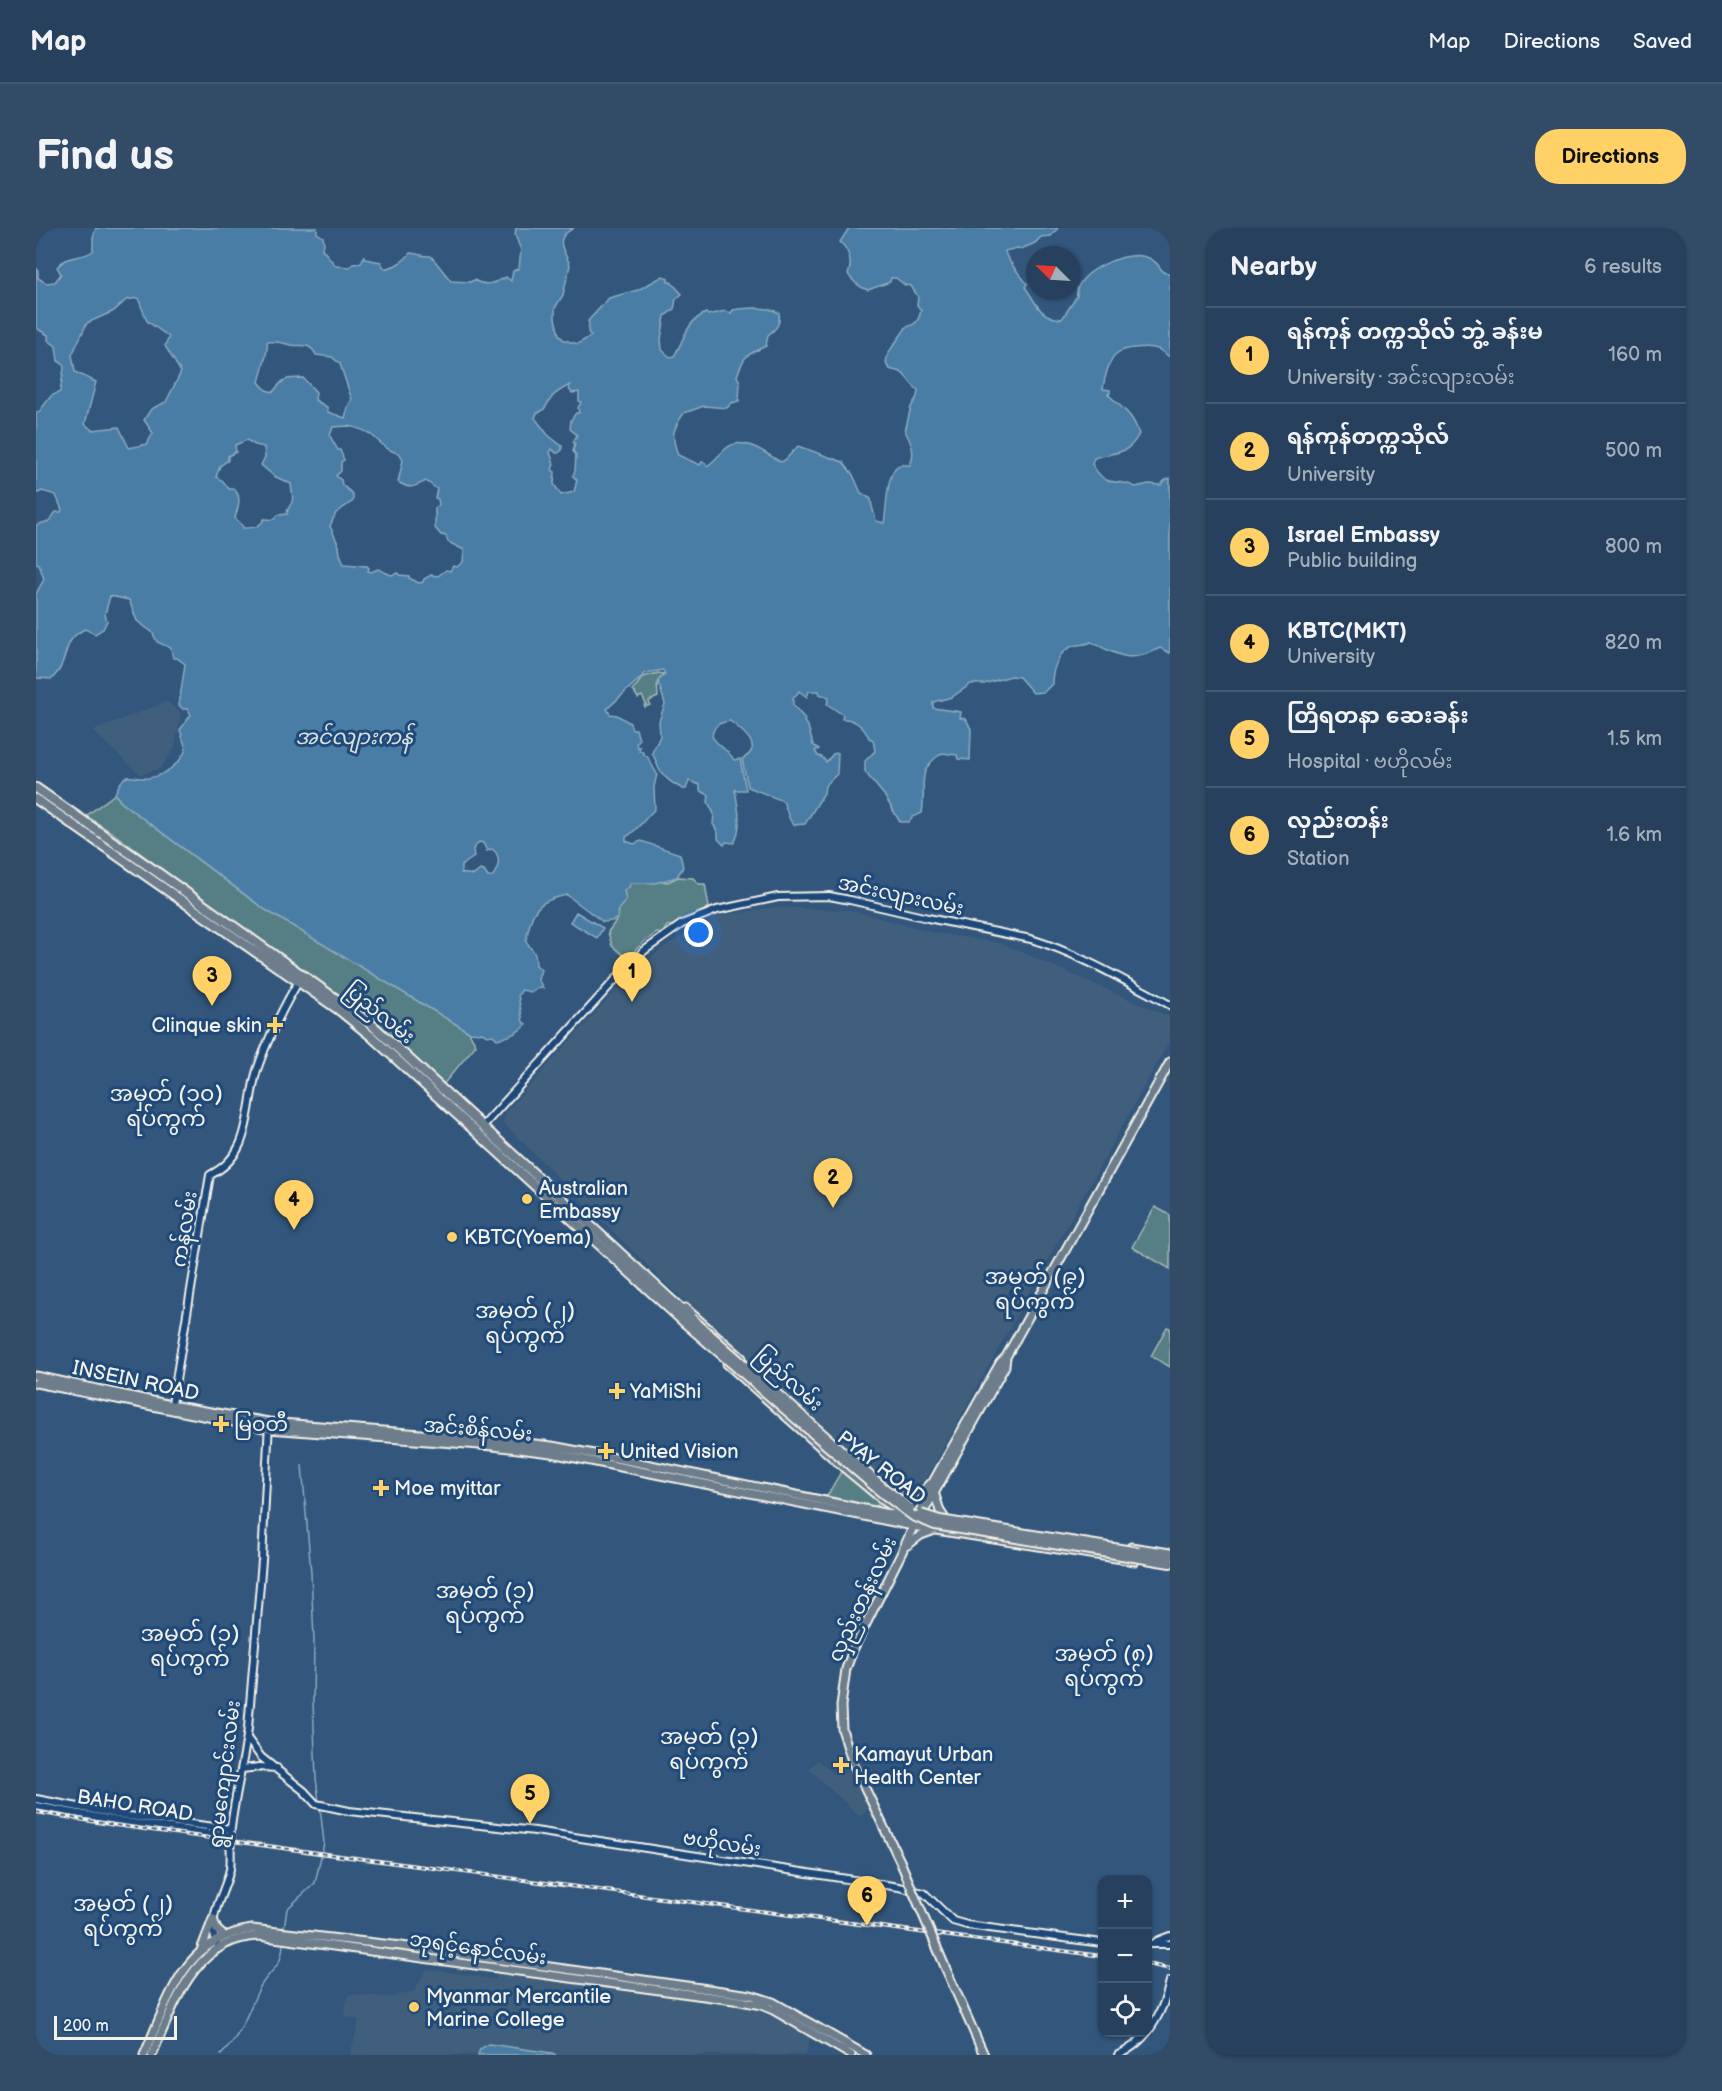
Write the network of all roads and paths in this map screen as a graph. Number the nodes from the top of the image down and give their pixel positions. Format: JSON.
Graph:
{"nodes":[{"id":1,"x":36,"y":788,"type":"edge"},
{"id":2,"x":36,"y":799,"type":"edge"},
{"id":3,"x":55,"y":801,"type":"junction"},
{"id":4,"x":49,"y":808,"type":"junction"},
{"id":5,"x":67,"y":809,"type":"junction"},
{"id":6,"x":62,"y":817,"type":"junction"},
{"id":7,"x":150,"y":867,"type":"junction"},
{"id":8,"x":145,"y":874,"type":"junction"},
{"id":9,"x":301,"y":979,"type":"junction"},
{"id":10,"x":1170,"y":1005,"type":"edge"},
{"id":11,"x":1170,"y":1062,"type":"edge"},
{"id":12,"x":413,"y":1067,"type":"junction"},
{"id":13,"x":470,"y":1126,"type":"junction"},
{"id":14,"x":483,"y":1126,"type":"junction"},
{"id":15,"x":485,"y":1140,"type":"junction"},
{"id":16,"x":673,"y":1302,"type":"junction"},
{"id":17,"x":662,"y":1303,"type":"junction"},
{"id":18,"x":1006,"y":1357,"type":"junction"},
{"id":19,"x":36,"y":1376,"type":"edge"},
{"id":20,"x":36,"y":1383,"type":"edge"},
{"id":21,"x":171,"y":1408,"type":"junction"},
{"id":22,"x":230,"y":1416,"type":"joint"},
{"id":23,"x":269,"y":1426,"type":"junction"},
{"id":24,"x":860,"y":1462,"type":"junction"},
{"id":25,"x":851,"y":1474,"type":"junction"},
{"id":26,"x":933,"y":1480,"type":"junction"},
{"id":27,"x":894,"y":1491,"type":"junction"},
{"id":28,"x":934,"y":1492,"type":"junction"},
{"id":29,"x":884,"y":1501,"type":"junction"},
{"id":30,"x":881,"y":1511,"type":"junction"},
{"id":31,"x":922,"y":1512,"type":"junction"},
{"id":32,"x":944,"y":1517,"type":"junction"},
{"id":33,"x":898,"y":1522,"type":"junction"},
{"id":34,"x":915,"y":1523,"type":"junction"},
{"id":35,"x":941,"y":1531,"type":"junction"},
{"id":36,"x":901,"y":1554,"type":"junction"},
{"id":37,"x":1170,"y":1555,"type":"edge"},
{"id":38,"x":1170,"y":1564,"type":"edge"},
{"id":39,"x":246,"y":1738,"type":"junction"},
{"id":40,"x":277,"y":1768,"type":"junction"},
{"id":41,"x":242,"y":1769,"type":"junction"},
{"id":42,"x":36,"y":1799,"type":"edge"},
{"id":43,"x":36,"y":1806,"type":"edge"},
{"id":44,"x":230,"y":1832,"type":"junction"},
{"id":45,"x":213,"y":1919,"type":"junction"},
{"id":46,"x":274,"y":1934,"type":"junction"},
{"id":47,"x":224,"y":1936,"type":"junction"},
{"id":48,"x":1170,"y":1936,"type":"edge"},
{"id":49,"x":1098,"y":1942,"type":"edge"},
{"id":50,"x":1152,"y":1943,"type":"edge"},
{"id":51,"x":217,"y":1944,"type":"junction"},
{"id":52,"x":1152,"y":1944,"type":"edge"},
{"id":53,"x":1170,"y":1944,"type":"edge"},
{"id":54,"x":200,"y":1951,"type":"junction"},
{"id":55,"x":188,"y":1971,"type":"junction"},
{"id":56,"x":1170,"y":1981,"type":"edge"},
{"id":57,"x":168,"y":2011,"type":"junction"},
{"id":58,"x":848,"y":2050,"type":"edge"},
{"id":59,"x":144,"y":2055,"type":"edge"},
{"id":60,"x":152,"y":2055,"type":"edge"},
{"id":61,"x":866,"y":2055,"type":"edge"},
{"id":62,"x":984,"y":2055,"type":"edge"},
{"id":63,"x":1118,"y":2055,"type":"edge"}],
"edges":[{"from":1,"to":3,"type":"highway","name":"ပြည်လမ်း"},
{"from":2,"to":4,"type":"highway","name":"ပြည်လမ်း"},
{"from":3,"to":4,"type":"highway"},
{"from":3,"to":5,"type":"highway","name":"ပြည်လမ်း"},
{"from":4,"to":6,"type":"highway","name":"ပြည်လမ်း"},
{"from":5,"to":6,"type":"highway"},
{"from":5,"to":7,"type":"highway","name":"ပြည်လမ်း"},
{"from":6,"to":8,"type":"highway","name":"ပြည်လမ်း"},
{"from":7,"to":8,"type":"highway"},
{"from":7,"to":9,"type":"highway","name":"ပြည်လမ်း"},
{"from":8,"to":9,"type":"highway","name":"ပြည်လမ်း"},
{"from":9,"to":12,"type":"highway","name":"ပြည်လမ်း"},
{"from":9,"to":21,"type":"main road","name":"ကန်လမ်း"},
{"from":10,"to":14,"type":"main road","name":"အင်းလျားလမ်း"},
{"from":11,"to":18,"type":"main road"},
{"from":12,"to":13,"type":"highway","name":"ပြည်လမ်း"},
{"from":12,"to":14,"type":"highway","name":"ပြည်လမ်း"},
{"from":13,"to":14,"type":"main road"},
{"from":13,"to":15,"type":"highway","name":"ပြည်လမ်း"},
{"from":14,"to":15,"type":"main road"},
{"from":14,"to":16,"type":"highway","name":"ပြည်လမ်း"},
{"from":15,"to":17,"type":"highway","name":"ပြည်လမ်း"},
{"from":16,"to":24,"type":"main road","name":"ပြည်လမ်း"},
{"from":16,"to":37,"type":"highway","name":"ပြည်လမ်း","bridge":true},
{"from":17,"to":25,"type":"main road","name":"PYAY ROAD"},
{"from":17,"to":38,"type":"highway","name":"PYAY ROAD","bridge":true},
{"from":18,"to":26,"type":"main road"},
{"from":18,"to":28,"type":"main road"},
{"from":19,"to":21,"type":"main road","name":"INSEIN ROAD"},
{"from":20,"to":21,"type":"main road","name":"အင်းစိန်လမ်း"},
{"from":21,"to":22,"type":"main road","name":"INSEIN ROAD"},
{"from":21,"to":23,"type":"main road","name":"အင်းစိန်လမ်း"},
{"from":22,"to":23,"type":"main road","name":"အင်းစိန်လမ်း"},
{"from":23,"to":30,"type":"main road","name":"အင်းစိန်လမ်း"},
{"from":23,"to":33,"type":"main road","name":"အင်းစိန်လမ်း"},
{"from":23,"to":39,"type":"main road","name":"ရွာမကျောင်းလမ်း"},
{"from":24,"to":25,"type":"main road"},
{"from":24,"to":27,"type":"main road","name":"ပြည်လမ်း"},
{"from":25,"to":29,"type":"main road"},
{"from":26,"to":27,"type":"main road"},
{"from":26,"to":31,"type":"main road"},
{"from":27,"to":31,"type":"main road","name":"ပြည်လမ်း"},
{"from":28,"to":31,"type":"main road"},
{"from":28,"to":32,"type":"main road"},
{"from":29,"to":30,"type":"main road"},
{"from":29,"to":34,"type":"main road"},
{"from":30,"to":34,"type":"main road"},
{"from":31,"to":32,"type":"main road","name":"ပြည်လမ်း"},
{"from":31,"to":34,"type":"main road","name":"လှည်းတန်းလမ်း"},
{"from":32,"to":34,"type":"main road","name":"ပြည်လမ်း"},
{"from":32,"to":37,"type":"main road","name":"ပြည်လမ်း"},
{"from":33,"to":34,"type":"main road","name":"အင်းစိန်လမ်း"},
{"from":33,"to":36,"type":"main road"},
{"from":34,"to":35,"type":"main road"},
{"from":34,"to":36,"type":"main road","name":"လှည်းတန်းလမ်း"},
{"from":35,"to":36,"type":"main road"},
{"from":35,"to":38,"type":"main road"},
{"from":36,"to":62,"type":"main road","name":"လှည်းတန်းလမ်း","bridge":true},
{"from":39,"to":40,"type":"main road","name":"ဗဟိုလမ်း"},
{"from":39,"to":41,"type":"main road","name":"ရွာမကျောင်းလမ်း"},
{"from":40,"to":41,"type":"main road"},
{"from":40,"to":49,"type":"main road","name":"ဗဟိုလမ်း"},
{"from":41,"to":44,"type":"main road","name":"ရွာမကျောင်းလမ်း"},
{"from":42,"to":44,"type":"main road"},
{"from":43,"to":44,"type":"main road","name":"BAHO ROAD"},
{"from":44,"to":45,"type":"main road","name":"ရွာမကျောင်းလမ်း"},
{"from":45,"to":47,"type":"main road"},
{"from":45,"to":51,"type":"main road","name":"ရွာမကျောင်းလမ်း"},
{"from":45,"to":54,"type":"main road"},
{"from":46,"to":47,"type":"main road","name":"ဘုရင့်နောင်လမ်း"},
{"from":46,"to":51,"type":"main road","name":"ဘုရင့်နောင်လမ်း"},
{"from":46,"to":58,"type":"main road","name":"ဘုရင့်နောင်လမ်း"},
{"from":47,"to":51,"type":"main road","name":"ဘုရင့်နောင်လမ်း"},
{"from":48,"to":50,"type":"main road"},
{"from":51,"to":54,"type":"main road","name":"ဘုရင့်နောင်လမ်း"},
{"from":51,"to":55,"type":"main road","name":"ဘုရင့်နောင်လမ်း"},
{"from":52,"to":53,"type":"main road"},
{"from":54,"to":55,"type":"main road","name":"ဘုရင့်နောင်လမ်း"},
{"from":55,"to":57,"type":"main road","name":"ဘုရင့်နောင်လမ်း"},
{"from":56,"to":63,"type":"main road"},
{"from":57,"to":59,"type":"main road","name":"ဘုရင့်နောင်လမ်း"},
{"from":57,"to":60,"type":"main road","name":"ဘုရင့်နောင်လမ်း"},
{"from":58,"to":61,"type":"main road","name":"ဘုရင့်နောင်လမ်း"}]}
